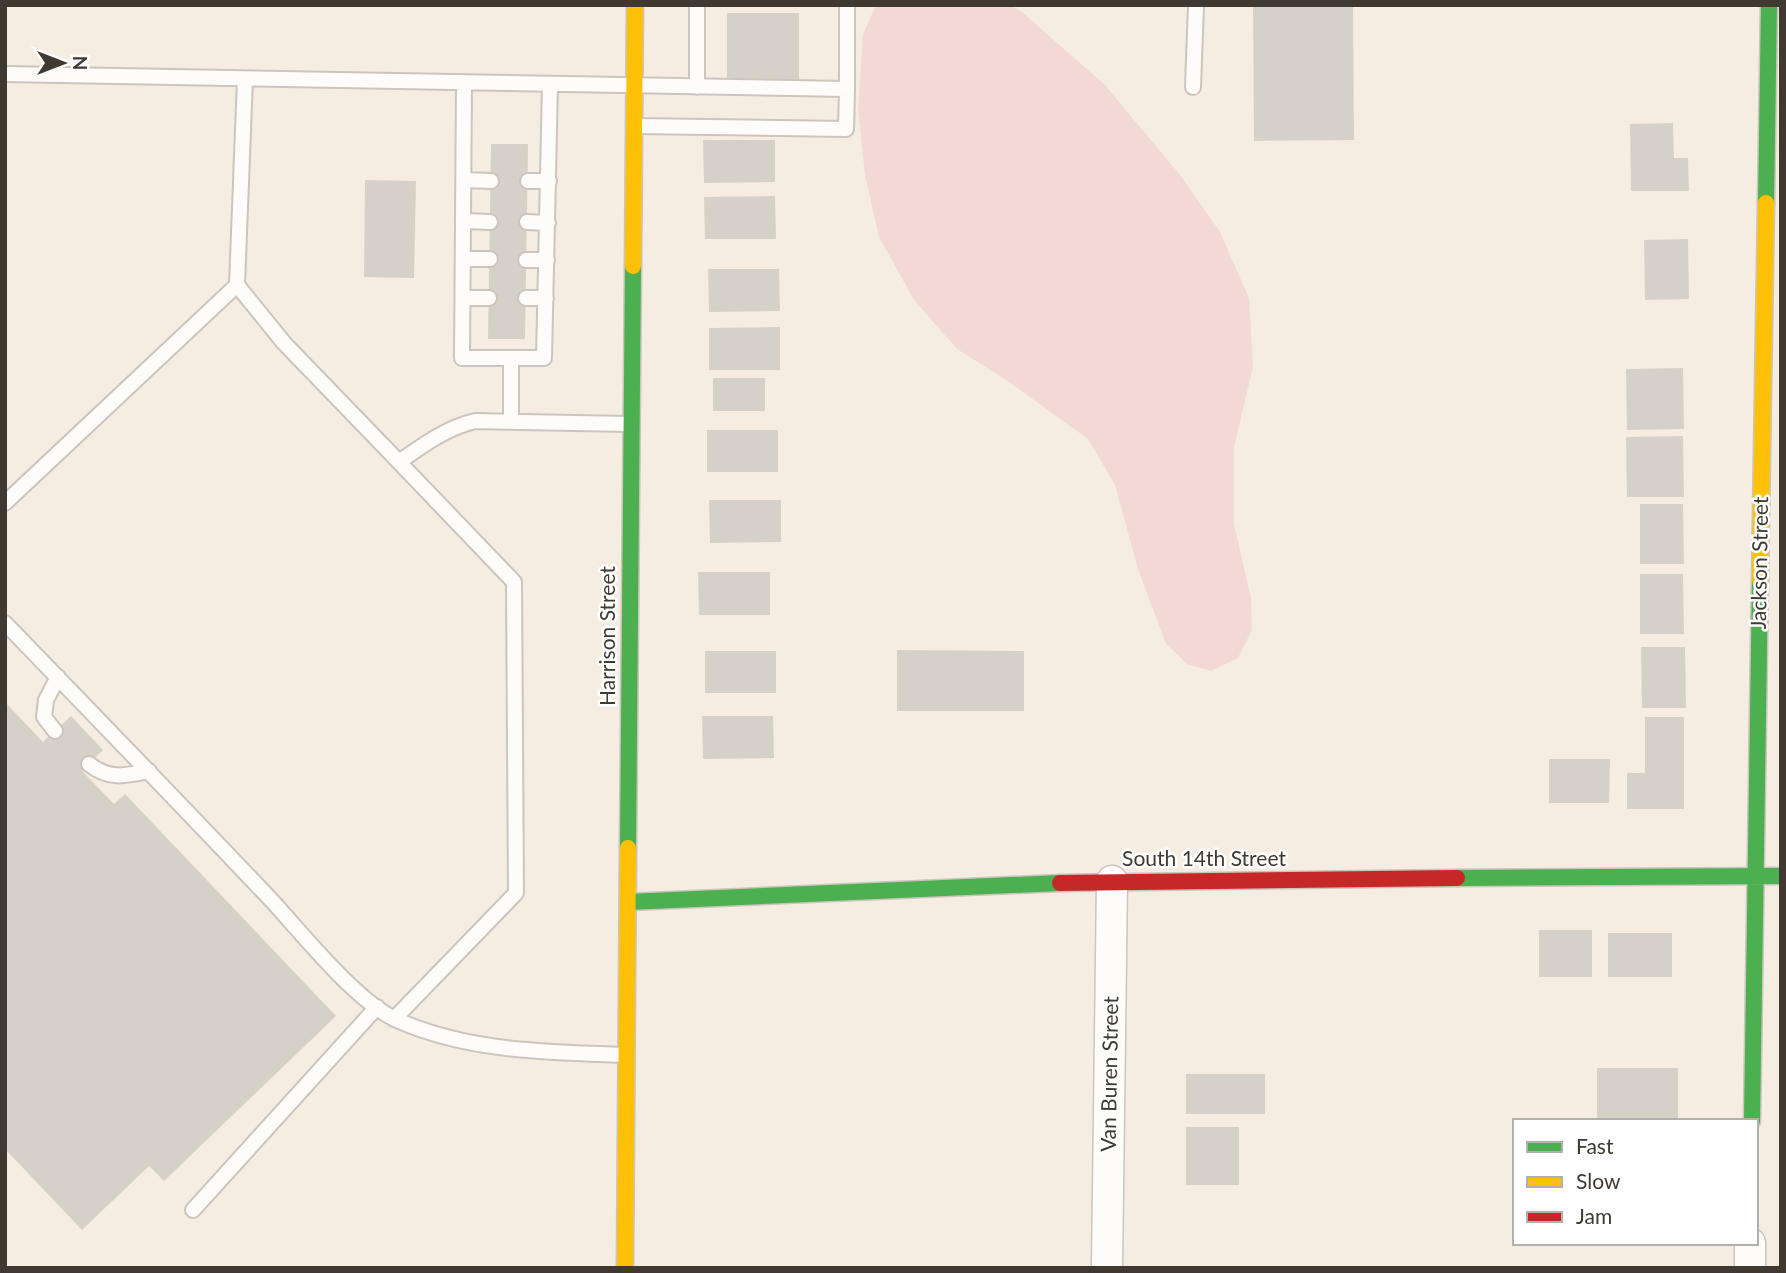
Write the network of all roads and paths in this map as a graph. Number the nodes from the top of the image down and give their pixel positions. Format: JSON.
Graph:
{"nodes":[{"id":1,"x":635,"y":5,"type":"edge"},
{"id":2,"x":697,"y":5,"type":"edge"},
{"id":3,"x":847,"y":5,"type":"edge"},
{"id":4,"x":1196,"y":5,"type":"edge"},
{"id":5,"x":1769,"y":5,"type":"edge"},
{"id":6,"x":5,"y":74,"type":"edge"},
{"id":7,"x":245,"y":79,"type":"junction"},
{"id":8,"x":464,"y":83,"type":"junction"},
{"id":9,"x":551,"y":84,"type":"junction"},
{"id":10,"x":635,"y":86,"type":"junction"},
{"id":11,"x":697,"y":87,"type":"junction"},
{"id":12,"x":1194,"y":88,"type":"dead end"},
{"id":13,"x":847,"y":89,"type":"junction"},
{"id":14,"x":634,"y":126,"type":"junction"},
{"id":15,"x":464,"y":180,"type":"junction"},
{"id":16,"x":491,"y":181,"type":"dead end"},
{"id":17,"x":528,"y":181,"type":"dead end"},
{"id":18,"x":549,"y":181,"type":"junction"},
{"id":19,"x":464,"y":221,"type":"junction"},
{"id":20,"x":490,"y":222,"type":"dead end"},
{"id":21,"x":527,"y":222,"type":"dead end"},
{"id":22,"x":548,"y":223,"type":"junction"},
{"id":23,"x":464,"y":259,"type":"junction"},
{"id":24,"x":490,"y":259,"type":"dead end"},
{"id":25,"x":526,"y":260,"type":"dead end"},
{"id":26,"x":547,"y":260,"type":"junction"},
{"id":27,"x":237,"y":285,"type":"junction"},
{"id":28,"x":463,"y":298,"type":"junction"},
{"id":29,"x":489,"y":298,"type":"dead end"},
{"id":30,"x":526,"y":298,"type":"dead end"},
{"id":31,"x":546,"y":298,"type":"junction"},
{"id":32,"x":512,"y":358,"type":"junction"},
{"id":33,"x":512,"y":420,"type":"junction"},
{"id":34,"x":631,"y":424,"type":"junction"},
{"id":35,"x":399,"y":462,"type":"junction"},
{"id":36,"x":5,"y":503,"type":"edge"},
{"id":37,"x":5,"y":623,"type":"edge"},
{"id":38,"x":58,"y":677,"type":"junction"},
{"id":39,"x":55,"y":731,"type":"dead end"},
{"id":40,"x":89,"y":764,"type":"dead end"},
{"id":41,"x":149,"y":771,"type":"junction"},
{"id":42,"x":1755,"y":876,"type":"junction"},
{"id":43,"x":1781,"y":876,"type":"edge"},
{"id":44,"x":1112,"y":881,"type":"junction"},
{"id":45,"x":628,"y":902,"type":"junction"},
{"id":46,"x":377,"y":1007,"type":"junction"},
{"id":47,"x":394,"y":1019,"type":"junction"},
{"id":48,"x":628,"y":1055,"type":"junction"},
{"id":49,"x":1752,"y":1119,"type":"edge"},
{"id":50,"x":193,"y":1210,"type":"dead end"},
{"id":51,"x":1750,"y":1245,"type":"edge"},
{"id":52,"x":625,"y":1268,"type":"edge"},
{"id":53,"x":1107,"y":1268,"type":"edge"},
{"id":54,"x":1749,"y":1268,"type":"edge"}],
"edges":[{"from":1,"to":10,"type":"street","name":"Harrison Street"},
{"from":2,"to":11,"type":"lane"},
{"from":3,"to":13,"type":"lane"},
{"from":4,"to":12,"type":"lane"},
{"from":5,"to":42,"type":"street","name":"Jackson Street"},
{"from":6,"to":7,"type":"lane"},
{"from":7,"to":8,"type":"lane"},
{"from":7,"to":27,"type":"lane"},
{"from":8,"to":9,"type":"lane"},
{"from":8,"to":15,"type":"lane"},
{"from":9,"to":10,"type":"lane"},
{"from":9,"to":18,"type":"lane"},
{"from":10,"to":11,"type":"lane"},
{"from":10,"to":14,"type":"street","name":"Harrison Street"},
{"from":11,"to":13,"type":"lane"},
{"from":13,"to":14,"type":"lane"},
{"from":14,"to":34,"type":"street","name":"Harrison Street"},
{"from":15,"to":16,"type":"lane"},
{"from":15,"to":19,"type":"lane"},
{"from":17,"to":18,"type":"lane"},
{"from":18,"to":22,"type":"lane"},
{"from":19,"to":20,"type":"lane"},
{"from":19,"to":23,"type":"lane"},
{"from":21,"to":22,"type":"lane"},
{"from":22,"to":26,"type":"lane"},
{"from":23,"to":24,"type":"lane"},
{"from":23,"to":28,"type":"lane"},
{"from":25,"to":26,"type":"lane"},
{"from":26,"to":31,"type":"lane"},
{"from":27,"to":35,"type":"lane"},
{"from":27,"to":36,"type":"lane"},
{"from":28,"to":29,"type":"lane"},
{"from":28,"to":32,"type":"lane"},
{"from":30,"to":31,"type":"lane"},
{"from":31,"to":32,"type":"lane"},
{"from":32,"to":33,"type":"lane"},
{"from":33,"to":34,"type":"lane"},
{"from":33,"to":35,"type":"lane"},
{"from":34,"to":45,"type":"street","name":"Harrison Street"},
{"from":35,"to":47,"type":"lane"},
{"from":37,"to":38,"type":"lane"},
{"from":38,"to":39,"type":"lane"},
{"from":38,"to":41,"type":"lane"},
{"from":40,"to":41,"type":"lane"},
{"from":41,"to":46,"type":"lane"},
{"from":42,"to":43,"type":"street","name":"South 14th Street"},
{"from":42,"to":44,"type":"street","name":"South 14th Street"},
{"from":42,"to":49,"type":"street","name":"Jackson Street"},
{"from":44,"to":45,"type":"street","name":"South 14th Street"},
{"from":44,"to":53,"type":"street","name":"Van Buren Street"},
{"from":45,"to":48,"type":"street","name":"Harrison Street"},
{"from":46,"to":47,"type":"lane"},
{"from":46,"to":50,"type":"lane"},
{"from":47,"to":48,"type":"lane"},
{"from":48,"to":52,"type":"street","name":"Harrison Street"},
{"from":51,"to":54,"type":"street"}]}
